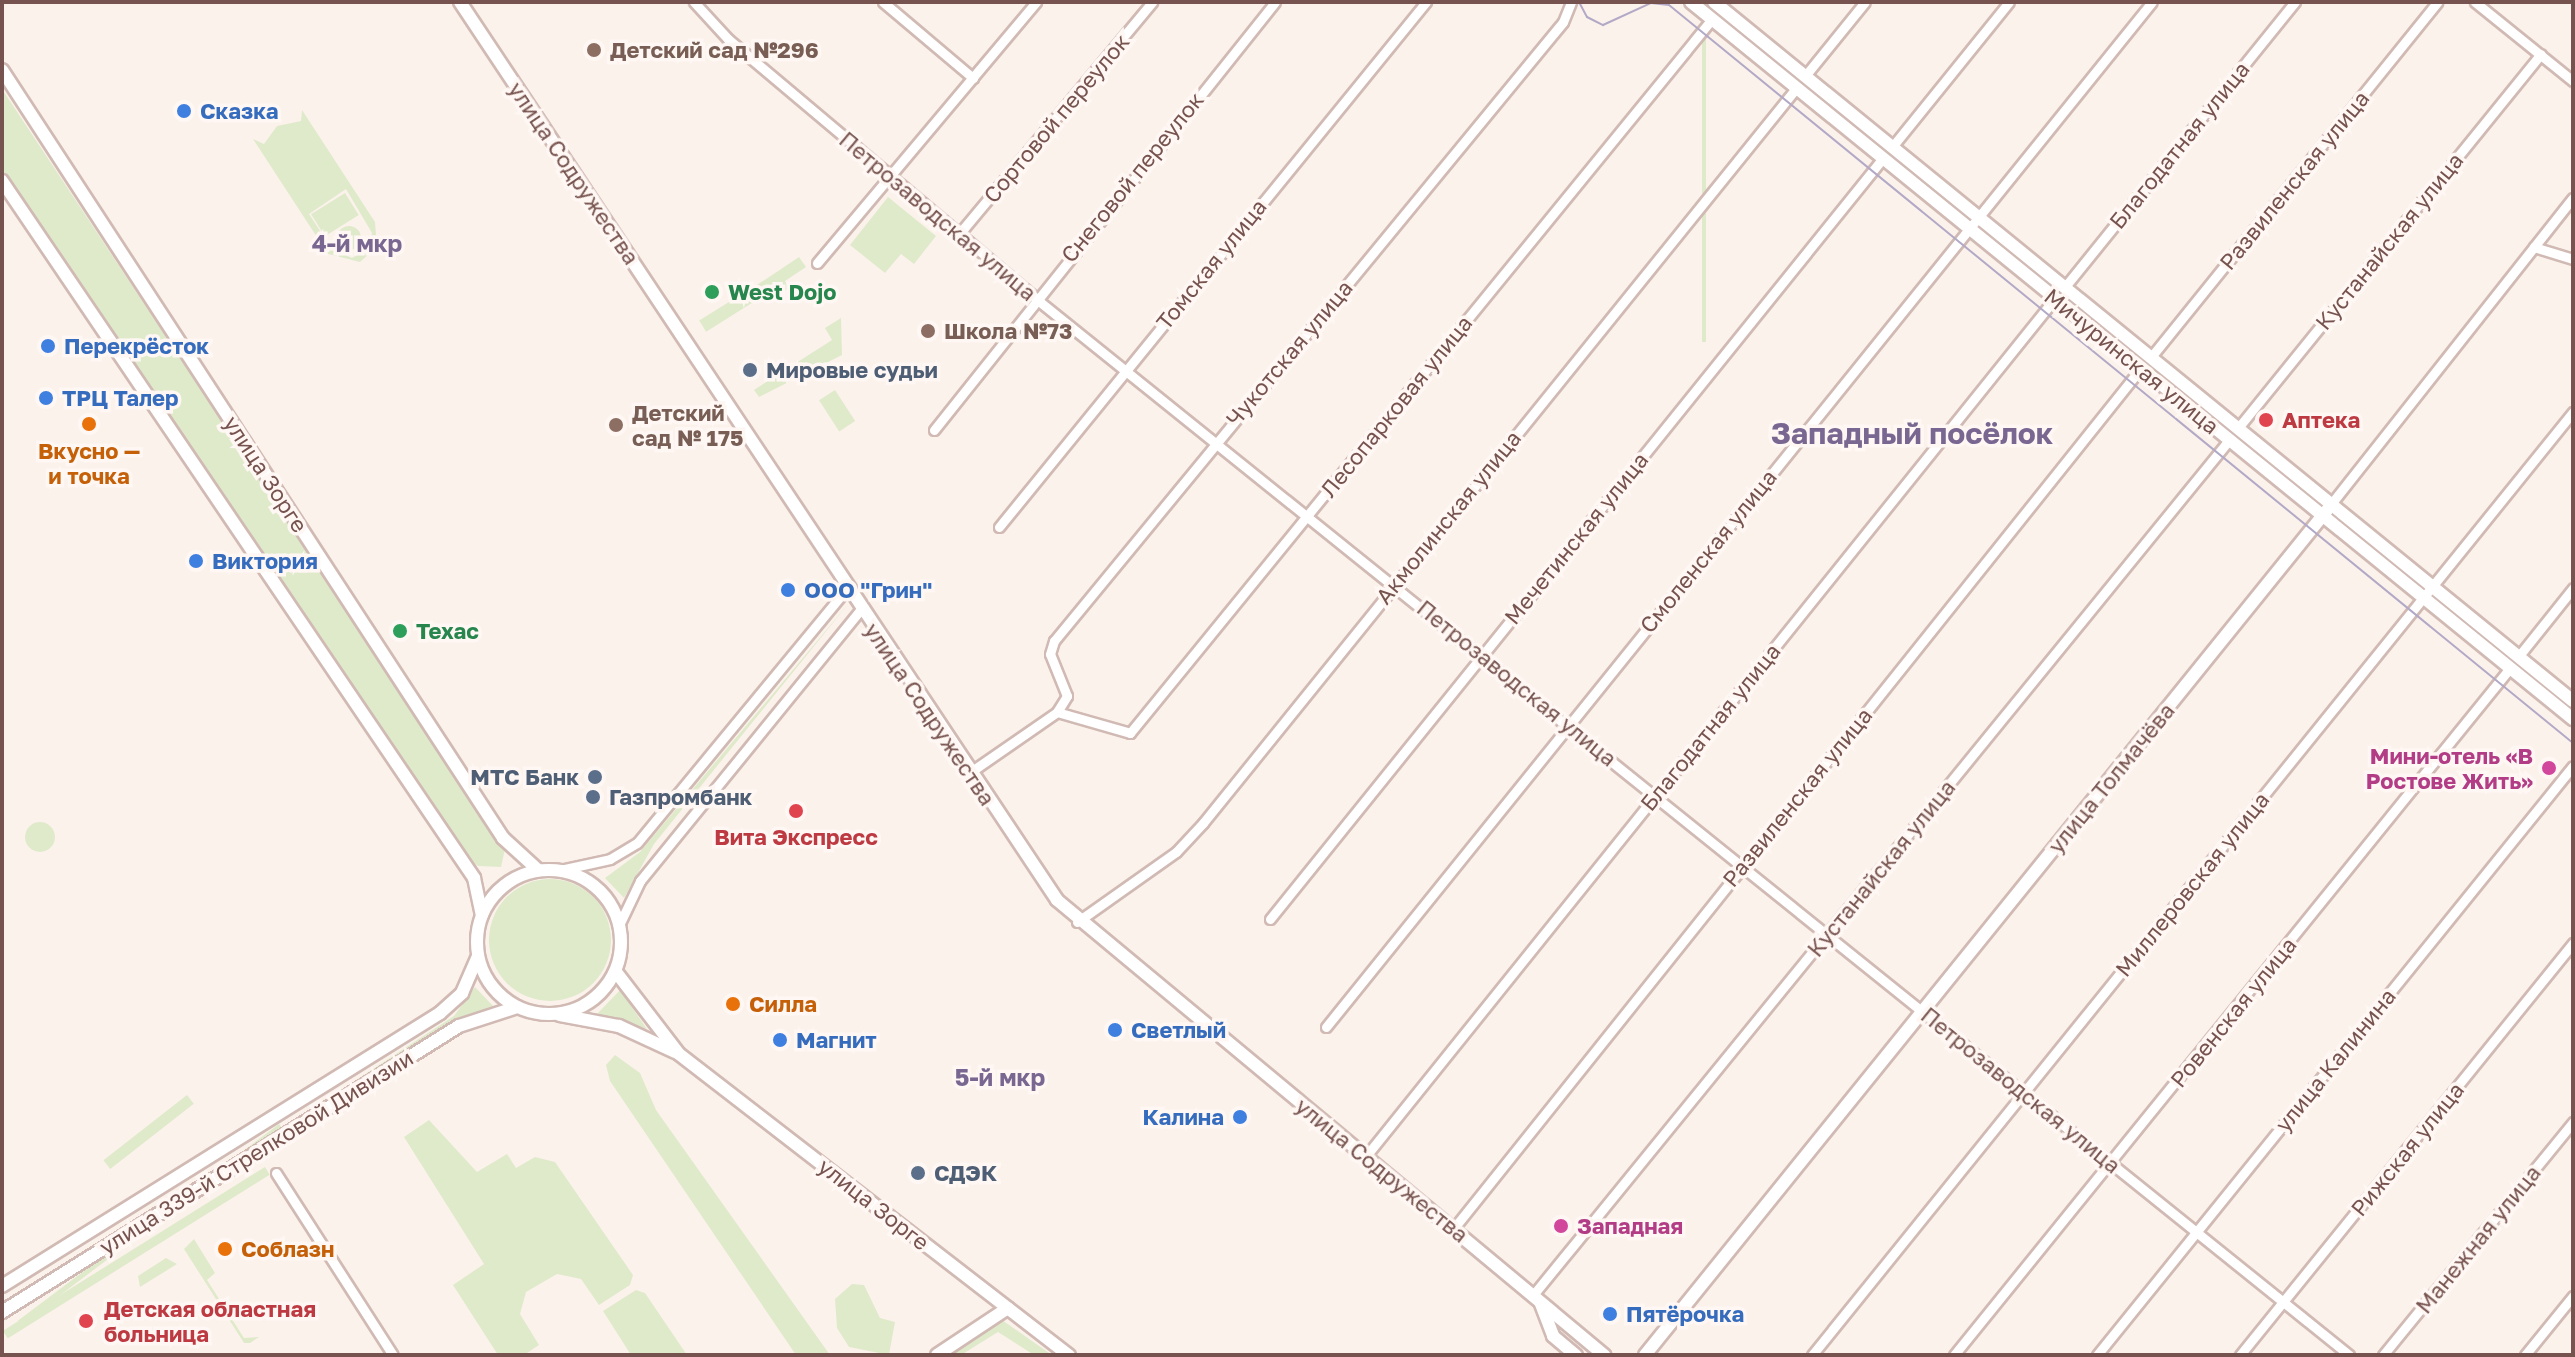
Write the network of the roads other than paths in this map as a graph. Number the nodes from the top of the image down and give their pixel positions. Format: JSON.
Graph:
{"nodes":[{"id":1,"x":460,"y":2,"type":"edge"},
{"id":2,"x":694,"y":2,"type":"edge"},
{"id":3,"x":883,"y":2,"type":"edge"},
{"id":4,"x":1036,"y":2,"type":"edge"},
{"id":5,"x":1152,"y":2,"type":"edge"},
{"id":6,"x":1275,"y":2,"type":"edge"},
{"id":7,"x":1426,"y":2,"type":"edge"},
{"id":8,"x":1571,"y":2,"type":"edge"},
{"id":9,"x":1691,"y":2,"type":"edge"},
{"id":10,"x":1865,"y":2,"type":"edge"},
{"id":11,"x":2009,"y":2,"type":"edge"},
{"id":12,"x":2152,"y":2,"type":"edge"},
{"id":13,"x":2295,"y":2,"type":"edge"},
{"id":14,"x":2437,"y":2,"type":"edge"},
{"id":15,"x":2475,"y":2,"type":"edge"},
{"id":16,"x":1717,"y":3,"type":"edge"},
{"id":17,"x":1712,"y":19,"type":"junction"},
{"id":18,"x":2541,"y":54,"type":"junction"},
{"id":19,"x":2,"y":70,"type":"edge"},
{"id":20,"x":1805,"y":76,"type":"junction"},
{"id":21,"x":973,"y":78,"type":"junction"},
{"id":22,"x":2573,"y":81,"type":"edge"},
{"id":23,"x":1797,"y":87,"type":"junction"},
{"id":24,"x":1892,"y":147,"type":"junction"},
{"id":25,"x":1883,"y":158,"type":"junction"},
{"id":26,"x":889,"y":175,"type":"junction"},
{"id":27,"x":2,"y":181,"type":"edge"},
{"id":28,"x":2573,"y":198,"type":"edge"},
{"id":29,"x":1978,"y":217,"type":"junction"},
{"id":30,"x":1969,"y":228,"type":"junction"},
{"id":31,"x":959,"y":234,"type":"junction"},
{"id":32,"x":2534,"y":247,"type":"junction"},
{"id":33,"x":2573,"y":259,"type":"edge"},
{"id":34,"x":817,"y":263,"type":"dead end"},
{"id":35,"x":2060,"y":293,"type":"junction"},
{"id":36,"x":1040,"y":302,"type":"junction"},
{"id":37,"x":2151,"y":357,"type":"junction"},
{"id":38,"x":2141,"y":368,"type":"junction"},
{"id":39,"x":1124,"y":370,"type":"junction"},
{"id":40,"x":2573,"y":412,"type":"edge"},
{"id":41,"x":2238,"y":428,"type":"junction"},
{"id":42,"x":934,"y":430,"type":"dead end"},
{"id":43,"x":2229,"y":440,"type":"junction"},
{"id":44,"x":1215,"y":442,"type":"junction"},
{"id":45,"x":2331,"y":504,"type":"junction"},
{"id":46,"x":2322,"y":515,"type":"junction"},
{"id":47,"x":1306,"y":516,"type":"junction"},
{"id":48,"x":999,"y":527,"type":"dead end"},
{"id":49,"x":1393,"y":584,"type":"junction"},
{"id":50,"x":2432,"y":586,"type":"junction"},
{"id":51,"x":847,"y":588,"type":"junction"},
{"id":52,"x":2573,"y":588,"type":"edge"},
{"id":53,"x":2423,"y":597,"type":"junction"},
{"id":54,"x":861,"y":609,"type":"junction"},
{"id":55,"x":1481,"y":654,"type":"junction"},
{"id":56,"x":2514,"y":662,"type":"junction"},
{"id":57,"x":2573,"y":701,"type":"edge"},
{"id":58,"x":1057,"y":712,"type":"junction"},
{"id":59,"x":2573,"y":719,"type":"edge"},
{"id":60,"x":1568,"y":725,"type":"junction"},
{"id":61,"x":2573,"y":766,"type":"edge"},
{"id":62,"x":968,"y":773,"type":"junction"},
{"id":63,"x":1655,"y":795,"type":"junction"},
{"id":64,"x":1742,"y":866,"type":"junction"},
{"id":65,"x":538,"y":870,"type":"junction"},
{"id":66,"x":560,"y":870,"type":"junction"},
{"id":67,"x":482,"y":915,"type":"junction"},
{"id":68,"x":1270,"y":919,"type":"dead end"},
{"id":69,"x":1077,"y":922,"type":"junction"},
{"id":70,"x":620,"y":923,"type":"junction"},
{"id":71,"x":1827,"y":934,"type":"junction"},
{"id":72,"x":2573,"y":943,"type":"edge"},
{"id":73,"x":478,"y":956,"type":"junction"},
{"id":74,"x":616,"y":972,"type":"junction"},
{"id":75,"x":517,"y":1007,"type":"junction"},
{"id":76,"x":1922,"y":1011,"type":"junction"},
{"id":77,"x":557,"y":1014,"type":"junction"},
{"id":78,"x":1326,"y":1027,"type":"dead end"},
{"id":79,"x":679,"y":1054,"type":"junction"},
{"id":80,"x":2023,"y":1093,"type":"junction"},
{"id":81,"x":2573,"y":1122,"type":"edge"},
{"id":82,"x":1366,"y":1156,"type":"junction"},
{"id":83,"x":2111,"y":1162,"type":"junction"},
{"id":84,"x":276,"y":1173,"type":"dead end"},
{"id":85,"x":1454,"y":1228,"type":"junction"},
{"id":86,"x":2196,"y":1231,"type":"junction"},
{"id":87,"x":2,"y":1286,"type":"edge"},
{"id":88,"x":2573,"y":1296,"type":"edge"},
{"id":89,"x":1537,"y":1298,"type":"junction"},
{"id":90,"x":2283,"y":1301,"type":"junction"},
{"id":91,"x":1008,"y":1308,"type":"junction"},
{"id":92,"x":2,"y":1312,"type":"edge"},
{"id":93,"x":393,"y":1355,"type":"edge"},
{"id":94,"x":937,"y":1355,"type":"edge"},
{"id":95,"x":1069,"y":1355,"type":"edge"},
{"id":96,"x":1576,"y":1355,"type":"edge"},
{"id":97,"x":1604,"y":1355,"type":"edge"},
{"id":98,"x":1645,"y":1355,"type":"edge"},
{"id":99,"x":1812,"y":1355,"type":"edge"},
{"id":100,"x":1954,"y":1355,"type":"edge"},
{"id":101,"x":2097,"y":1355,"type":"edge"},
{"id":102,"x":2240,"y":1355,"type":"edge"},
{"id":103,"x":2349,"y":1355,"type":"edge"},
{"id":104,"x":2383,"y":1355,"type":"edge"},
{"id":105,"x":2525,"y":1355,"type":"edge"}],
"edges":[{"from":1,"to":51,"type":"main road","name":"улица Содружества"},
{"from":2,"to":26,"type":"street","name":"Петрозаводская улица"},
{"from":3,"to":21,"type":"street"},
{"from":4,"to":21,"type":"street"},
{"from":5,"to":31,"type":"street","name":"Сортовой переулок"},
{"from":6,"to":36,"type":"street","name":"Снеговой переулок"},
{"from":7,"to":39,"type":"street","name":"Томская улица"},
{"from":8,"to":44,"type":"street","name":"Чукотская улица"},
{"from":9,"to":17,"type":"main road","name":"Мичуринская улица"},
{"from":10,"to":20,"type":"street"},
{"from":11,"to":24,"type":"street"},
{"from":12,"to":29,"type":"street","name":"Смоленская улица"},
{"from":13,"to":35,"type":"street","name":"Благодатная улица"},
{"from":14,"to":37,"type":"street","name":"Развиленская улица"},
{"from":15,"to":18,"type":"street"},
{"from":16,"to":20,"type":"main road","name":"Мичуринская улица"},
{"from":17,"to":23,"type":"main road","name":"Мичуринская улица"},
{"from":17,"to":47,"type":"street","name":"Лесопарковая улица"},
{"from":18,"to":22,"type":"street"},
{"from":18,"to":41,"type":"street","name":"Кустанайская улица"},
{"from":19,"to":65,"type":"main road","name":"улица Зорге"},
{"from":20,"to":24,"type":"main road","name":"Мичуринская улица"},
{"from":21,"to":26,"type":"street"},
{"from":23,"to":25,"type":"main road","name":"Мичуринская улица"},
{"from":23,"to":49,"type":"street","name":"Акмолинская улица"},
{"from":24,"to":29,"type":"main road","name":"Мичуринская улица"},
{"from":25,"to":30,"type":"main road","name":"Мичуринская улица"},
{"from":25,"to":55,"type":"street","name":"Мечетинская улица"},
{"from":26,"to":31,"type":"street","name":"Петрозаводская улица"},
{"from":26,"to":34,"type":"street"},
{"from":27,"to":67,"type":"main road"},
{"from":28,"to":32,"type":"street","name":"улица Толмачёва"},
{"from":29,"to":30,"type":"street","name":"Смоленская улица"},
{"from":29,"to":35,"type":"main road","name":"Мичуринская улица"},
{"from":30,"to":35,"type":"main road","name":"Мичуринская улица"},
{"from":30,"to":60,"type":"street","name":"Смоленская улица"},
{"from":31,"to":36,"type":"street","name":"Петрозаводская улица"},
{"from":32,"to":33,"type":"street"},
{"from":32,"to":45,"type":"street","name":"улица Толмачёва"},
{"from":35,"to":37,"type":"main road","name":"Мичуринская улица"},
{"from":35,"to":38,"type":"main road","name":"Мичуринская улица"},
{"from":35,"to":63,"type":"street","name":"Благодатная улица"},
{"from":36,"to":39,"type":"street","name":"Петрозаводская улица"},
{"from":36,"to":42,"type":"street","name":"Снеговой переулок"},
{"from":37,"to":41,"type":"main road","name":"Мичуринская улица"},
{"from":38,"to":43,"type":"main road","name":"Мичуринская улица"},
{"from":38,"to":64,"type":"street","name":"Развиленская улица"},
{"from":39,"to":44,"type":"street","name":"Петрозаводская улица"},
{"from":39,"to":48,"type":"street","name":"Томская улица"},
{"from":40,"to":50,"type":"street","name":"Миллеровская улица"},
{"from":41,"to":45,"type":"main road","name":"Мичуринская улица"},
{"from":43,"to":46,"type":"main road","name":"Мичуринская улица"},
{"from":43,"to":71,"type":"street","name":"Кустанайская улица"},
{"from":44,"to":47,"type":"street","name":"Петрозаводская улица"},
{"from":44,"to":58,"type":"street","name":"Чукотская улица"},
{"from":45,"to":46,"type":"main road","name":"улица Толмачёва"},
{"from":45,"to":50,"type":"main road","name":"Мичуринская улица"},
{"from":46,"to":53,"type":"main road","name":"Мичуринская улица"},
{"from":46,"to":76,"type":"main road","name":"улица Толмачёва"},
{"from":47,"to":49,"type":"street","name":"Петрозаводская улица"},
{"from":47,"to":58,"type":"street","name":"Лесопарковая улица"},
{"from":49,"to":55,"type":"street","name":"Петрозаводская улица"},
{"from":49,"to":69,"type":"street","name":"Акмолинская улица"},
{"from":50,"to":53,"type":"street","name":"Миллеровская улица"},
{"from":50,"to":56,"type":"main road","name":"Мичуринская улица"},
{"from":51,"to":54,"type":"main road","name":"улица Содружества"},
{"from":51,"to":66,"type":"street"},
{"from":52,"to":56,"type":"street","name":"Ровенская улица"},
{"from":53,"to":56,"type":"main road","name":"Мичуринская улица"},
{"from":53,"to":80,"type":"street","name":"Миллеровская улица"},
{"from":54,"to":62,"type":"main road","name":"улица Содружества"},
{"from":54,"to":70,"type":"street"},
{"from":55,"to":60,"type":"street","name":"Петрозаводская улица"},
{"from":55,"to":68,"type":"street","name":"Мечетинская улица"},
{"from":56,"to":57,"type":"main road","name":"Мичуринская улица"},
{"from":56,"to":59,"type":"main road","name":"Мичуринская улица"},
{"from":56,"to":83,"type":"street","name":"Ровенская улица"},
{"from":58,"to":62,"type":"street"},
{"from":60,"to":63,"type":"street","name":"Петрозаводская улица"},
{"from":60,"to":78,"type":"street","name":"Смоленская улица"},
{"from":61,"to":86,"type":"street","name":"улица Калинина"},
{"from":62,"to":69,"type":"main road","name":"улица Содружества"},
{"from":63,"to":64,"type":"street","name":"Петрозаводская улица"},
{"from":63,"to":82,"type":"street","name":"Благодатная улица"},
{"from":64,"to":71,"type":"street","name":"Петрозаводская улица"},
{"from":64,"to":85,"type":"street","name":"Развиленская улица"},
{"from":65,"to":66,"type":"main road"},
{"from":65,"to":67,"type":"main road"},
{"from":66,"to":70,"type":"main road"},
{"from":67,"to":73,"type":"main road"},
{"from":69,"to":82,"type":"main road","name":"улица Содружества"},
{"from":70,"to":74,"type":"main road"},
{"from":71,"to":76,"type":"street","name":"Петрозаводская улица"},
{"from":71,"to":89,"type":"street","name":"Кустанайская улица"},
{"from":72,"to":90,"type":"street","name":"Рижская улица"},
{"from":73,"to":75,"type":"main road"},
{"from":73,"to":87,"type":"main road","name":"улица 339-й Стрелковой Дивизии"},
{"from":74,"to":77,"type":"main road"},
{"from":74,"to":79,"type":"main road","name":"улица Зорге"},
{"from":75,"to":77,"type":"main road"},
{"from":75,"to":92,"type":"main road","name":"улица 339-й Стрелковой Дивизии"},
{"from":76,"to":80,"type":"street","name":"Петрозаводская улица"},
{"from":76,"to":98,"type":"main road","name":"улица Толмачёва"},
{"from":77,"to":79,"type":"main road","name":"улица Зорге"},
{"from":79,"to":91,"type":"main road","name":"улица Зорге"},
{"from":80,"to":83,"type":"street","name":"Петрозаводская улица"},
{"from":80,"to":99,"type":"street","name":"Миллеровская улица"},
{"from":81,"to":104,"type":"street","name":"Манежная улица"},
{"from":82,"to":85,"type":"main road","name":"улица Содружества"},
{"from":83,"to":86,"type":"street","name":"Петрозаводская улица"},
{"from":83,"to":100,"type":"street","name":"Ровенская улица"},
{"from":84,"to":93,"type":"street"},
{"from":85,"to":89,"type":"main road","name":"улица Содружества"},
{"from":86,"to":90,"type":"street","name":"Петрозаводская улица"},
{"from":86,"to":101,"type":"street","name":"улица Калинина"},
{"from":88,"to":105,"type":"street"},
{"from":89,"to":96,"type":"main road","name":"улица Содружества"},
{"from":89,"to":97,"type":"main road","name":"улица Содружества"},
{"from":90,"to":102,"type":"street","name":"Рижская улица"},
{"from":90,"to":103,"type":"street","name":"Петрозаводская улица"},
{"from":91,"to":94,"type":"main road"},
{"from":91,"to":95,"type":"main road","name":"улица Зорге"}]}
